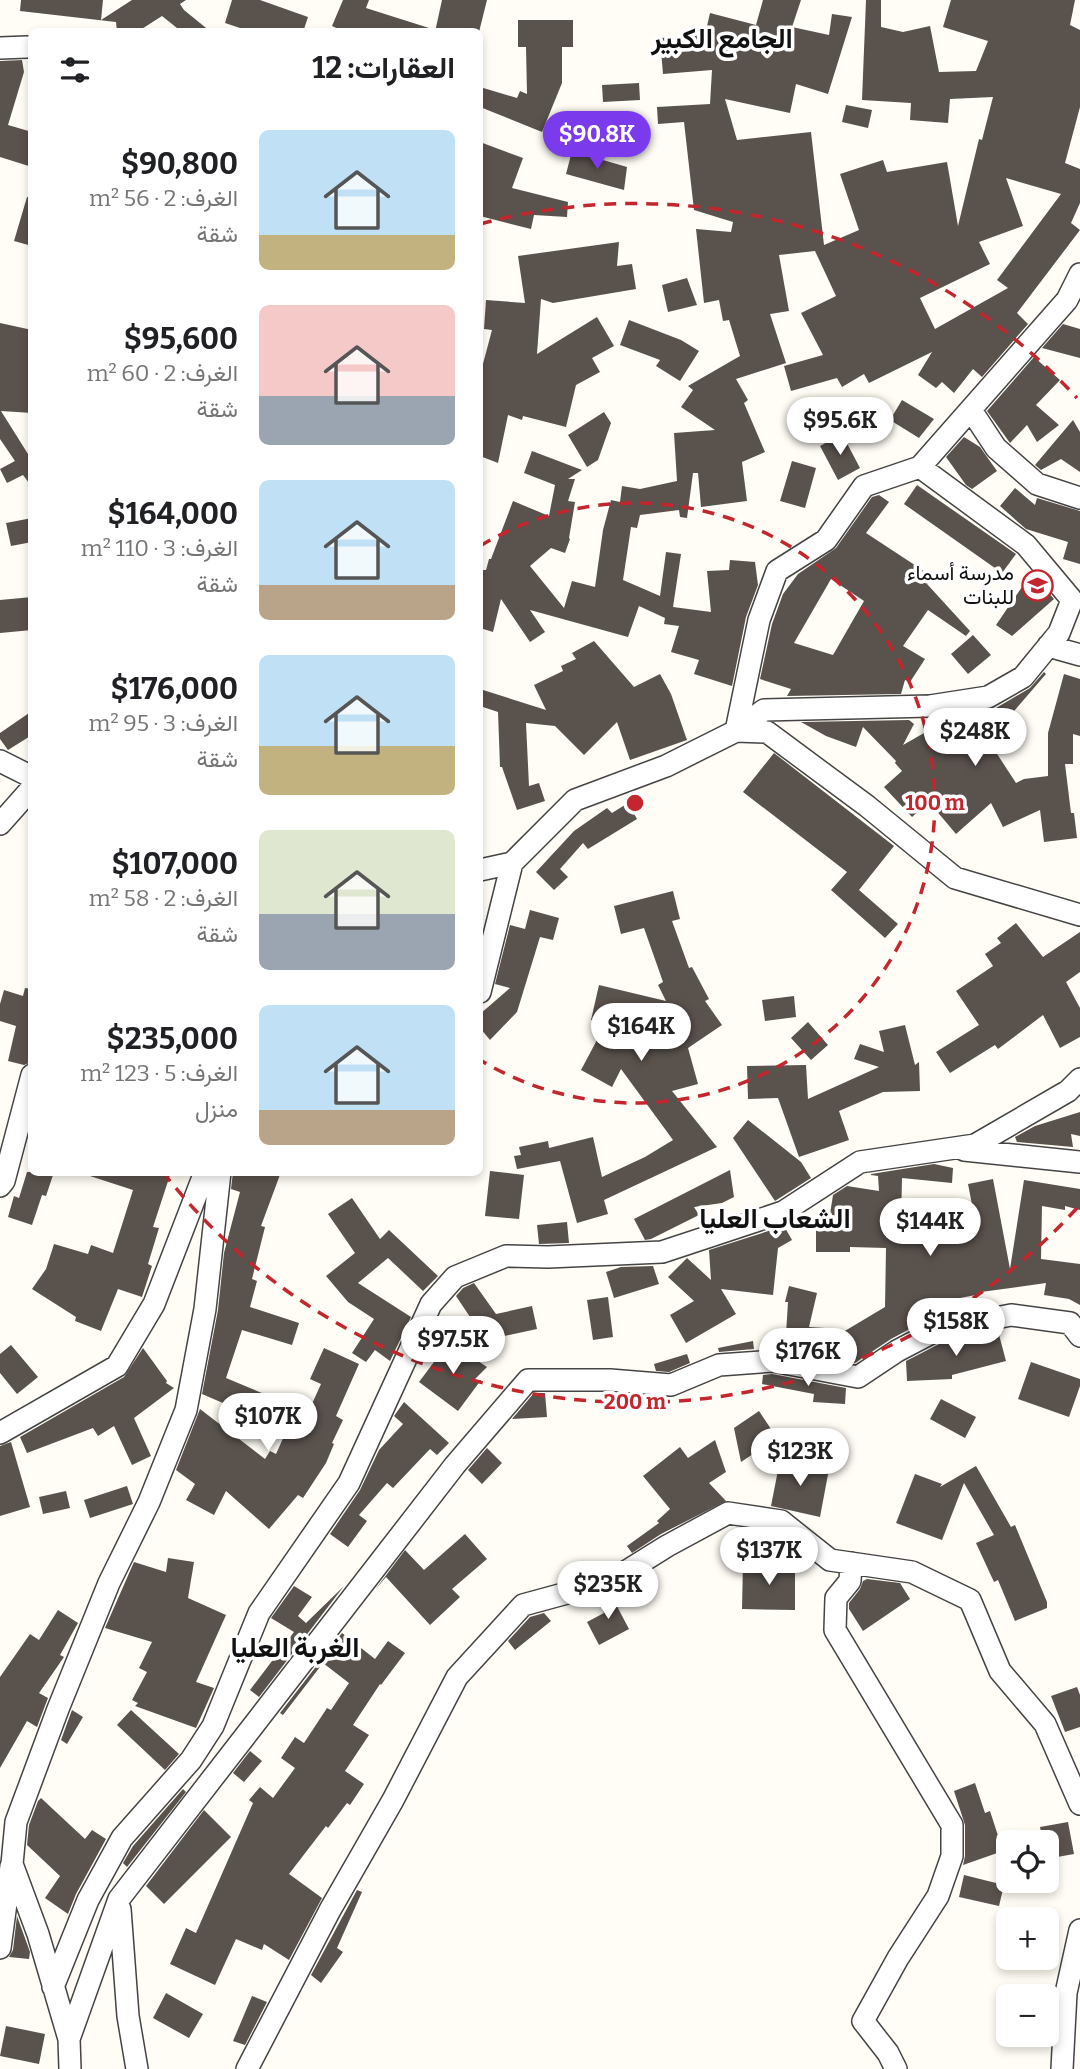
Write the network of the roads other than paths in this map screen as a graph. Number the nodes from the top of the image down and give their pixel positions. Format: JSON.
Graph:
{"nodes":[{"id":1,"x":27,"y":47,"type":"dead end"},
{"id":2,"x":0,"y":48,"type":"edge"},
{"id":3,"x":1080,"y":274,"type":"edge"},
{"id":4,"x":971,"y":410,"type":"junction"},
{"id":5,"x":920,"y":467,"type":"junction"},
{"id":6,"x":1080,"y":498,"type":"edge"},
{"id":7,"x":1076,"y":600,"type":"edge"},
{"id":8,"x":1048,"y":646,"type":"junction"},
{"id":9,"x":1080,"y":655,"type":"edge"},
{"id":10,"x":736,"y":731,"type":"junction"},
{"id":11,"x":0,"y":761,"type":"edge"},
{"id":12,"x":28,"y":775,"type":"edge"},
{"id":13,"x":28,"y":792,"type":"edge"},
{"id":14,"x":0,"y":824,"type":"edge"},
{"id":15,"x":512,"y":863,"type":"junction"},
{"id":16,"x":483,"y":869,"type":"edge"},
{"id":17,"x":1080,"y":915,"type":"edge"},
{"id":18,"x":483,"y":980,"type":"edge"},
{"id":19,"x":1080,"y":1079,"type":"edge"},
{"id":20,"x":28,"y":1090,"type":"edge"},
{"id":21,"x":949,"y":1148,"type":"junction"},
{"id":22,"x":1080,"y":1162,"type":"edge"},
{"id":23,"x":203,"y":1176,"type":"edge"},
{"id":24,"x":220,"y":1176,"type":"edge"},
{"id":25,"x":0,"y":1186,"type":"edge"},
{"id":26,"x":1080,"y":1336,"type":"edge"},
{"id":27,"x":0,"y":1433,"type":"edge"},
{"id":28,"x":851,"y":1563,"type":"junction"},
{"id":29,"x":1080,"y":1804,"type":"edge"},
{"id":30,"x":12,"y":1864,"type":"junction"},
{"id":31,"x":119,"y":1899,"type":"junction"},
{"id":32,"x":1080,"y":1930,"type":"edge"},
{"id":33,"x":0,"y":1948,"type":"edge"},
{"id":34,"x":53,"y":1987,"type":"junction"},
{"id":35,"x":69,"y":2039,"type":"junction"},
{"id":36,"x":69,"y":2069,"type":"edge"},
{"id":37,"x":137,"y":2069,"type":"edge"},
{"id":38,"x":247,"y":2069,"type":"edge"},
{"id":39,"x":896,"y":2069,"type":"edge"},
{"id":40,"x":1062,"y":2069,"type":"edge"}],
"edges":[{"from":1,"to":2,"type":"street"},
{"from":3,"to":4,"type":"street"},
{"from":4,"to":5,"type":"street"},
{"from":4,"to":6,"type":"street"},
{"from":5,"to":7,"type":"street"},
{"from":5,"to":10,"type":"street"},
{"from":7,"to":8,"type":"street"},
{"from":8,"to":9,"type":"street"},
{"from":8,"to":10,"type":"street"},
{"from":10,"to":15,"type":"street"},
{"from":10,"to":17,"type":"street"},
{"from":11,"to":12,"type":"street"},
{"from":13,"to":14,"type":"street"},
{"from":15,"to":16,"type":"street"},
{"from":15,"to":18,"type":"street"},
{"from":19,"to":21,"type":"street"},
{"from":20,"to":25,"type":"street"},
{"from":21,"to":22,"type":"street"},
{"from":21,"to":34,"type":"street"},
{"from":23,"to":27,"type":"street"},
{"from":24,"to":30,"type":"street"},
{"from":26,"to":31,"type":"street"},
{"from":28,"to":29,"type":"street"},
{"from":28,"to":38,"type":"street"},
{"from":28,"to":39,"type":"street"},
{"from":30,"to":33,"type":"street"},
{"from":30,"to":34,"type":"street"},
{"from":31,"to":35,"type":"street"},
{"from":31,"to":37,"type":"street"},
{"from":32,"to":40,"type":"street"},
{"from":34,"to":35,"type":"street"},
{"from":35,"to":36,"type":"street"}]}
